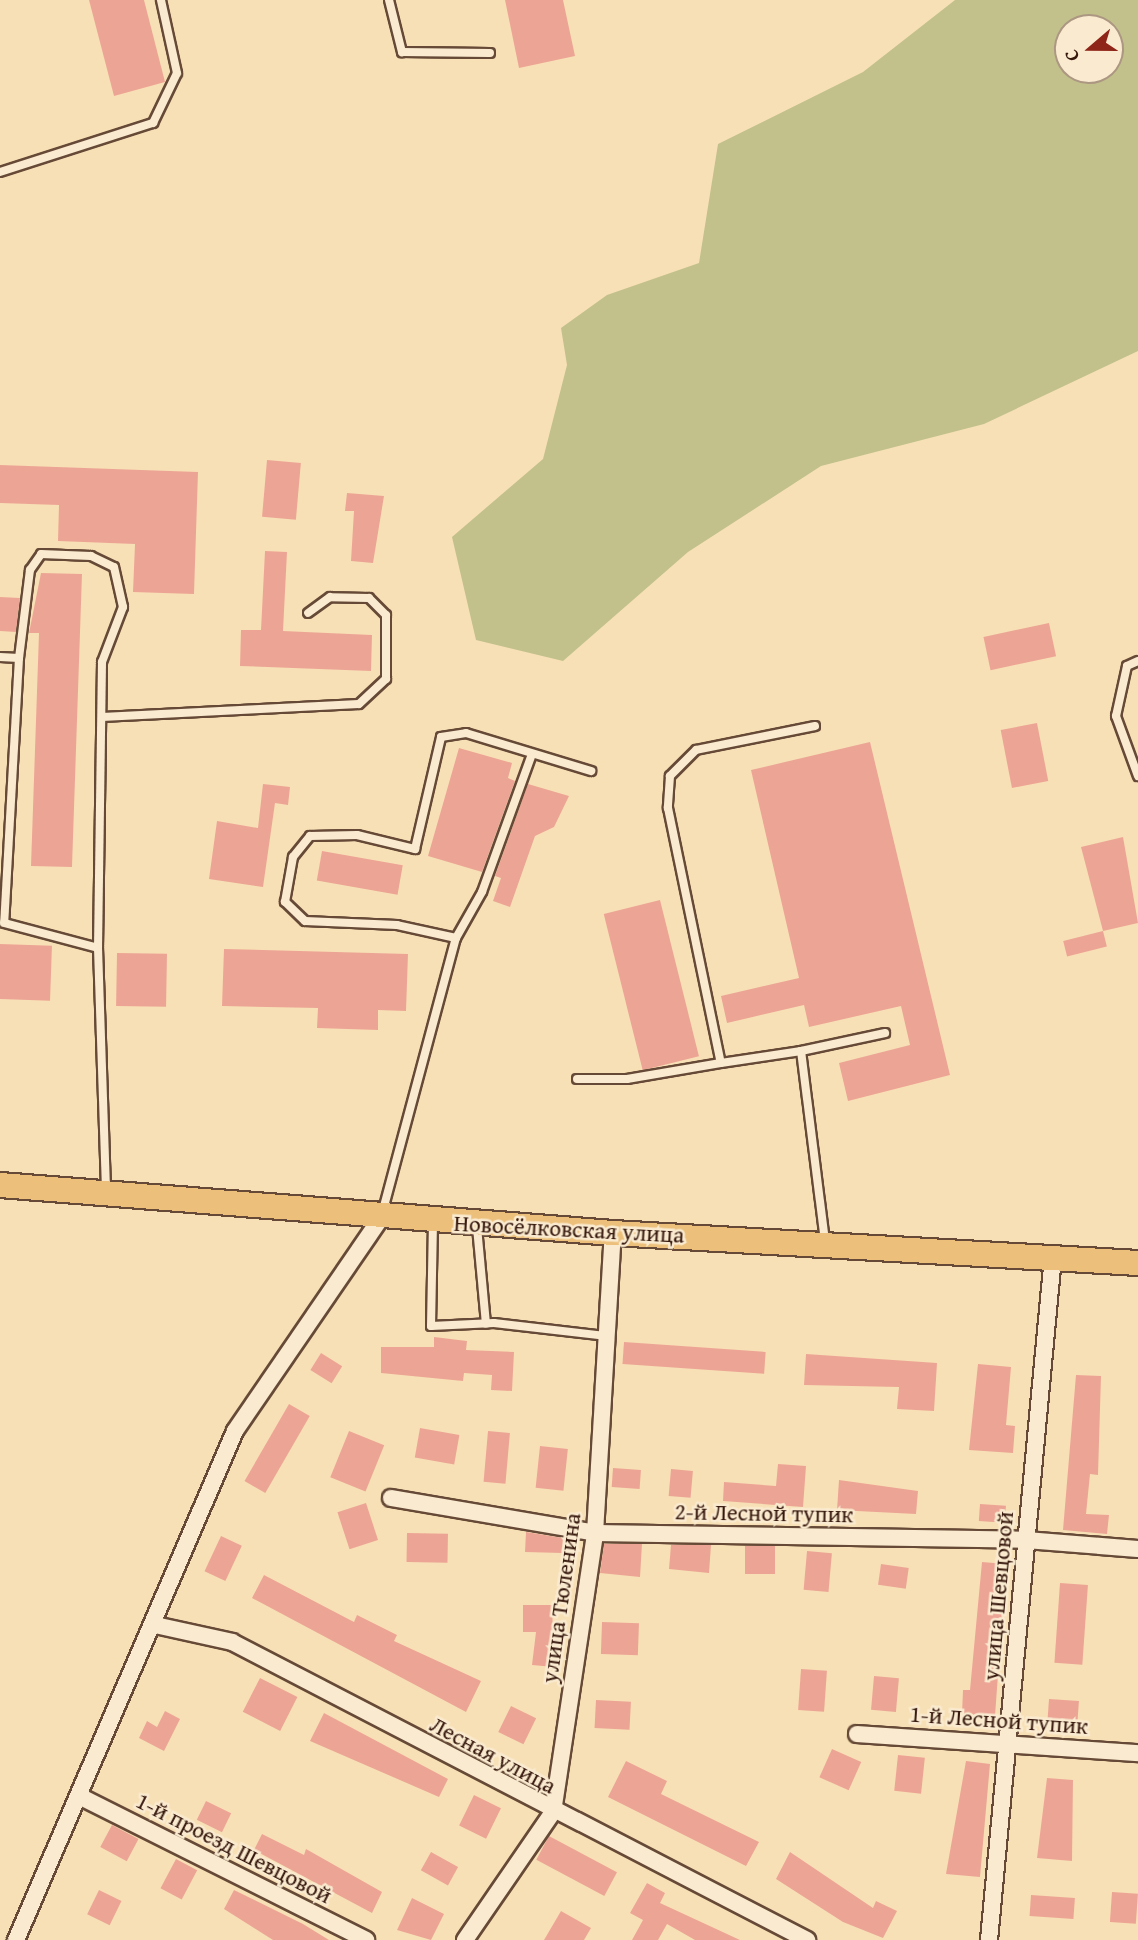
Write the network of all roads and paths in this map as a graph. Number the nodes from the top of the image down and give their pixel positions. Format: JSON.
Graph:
{"nodes":[{"id":1,"x":161,"y":0,"type":"edge"},
{"id":2,"x":389,"y":0,"type":"edge"},
{"id":3,"x":490,"y":53,"type":"dead end"},
{"id":4,"x":0,"y":172,"type":"edge"},
{"id":5,"x":308,"y":613,"type":"dead end"},
{"id":6,"x":0,"y":657,"type":"edge"},
{"id":7,"x":19,"y":658,"type":"junction"},
{"id":8,"x":1138,"y":661,"type":"edge"},
{"id":9,"x":102,"y":717,"type":"junction"},
{"id":10,"x":815,"y":726,"type":"dead end"},
{"id":11,"x":533,"y":754,"type":"junction"},
{"id":12,"x":591,"y":771,"type":"dead end"},
{"id":13,"x":1138,"y":776,"type":"edge"},
{"id":14,"x":456,"y":938,"type":"junction"},
{"id":15,"x":98,"y":948,"type":"junction"},
{"id":16,"x":884,"y":1033,"type":"dead end"},
{"id":17,"x":801,"y":1051,"type":"junction"},
{"id":18,"x":721,"y":1063,"type":"junction"},
{"id":19,"x":577,"y":1079,"type":"dead end"},
{"id":20,"x":0,"y":1185,"type":"edge"},
{"id":21,"x":106,"y":1197,"type":"junction"},
{"id":22,"x":382,"y":1216,"type":"junction"},
{"id":23,"x":433,"y":1220,"type":"junction"},
{"id":24,"x":477,"y":1223,"type":"junction"},
{"id":25,"x":613,"y":1233,"type":"junction"},
{"id":26,"x":825,"y":1241,"type":"junction"},
{"id":27,"x":1053,"y":1257,"type":"junction"},
{"id":28,"x":1138,"y":1263,"type":"edge"},
{"id":29,"x":486,"y":1324,"type":"junction"},
{"id":30,"x":607,"y":1336,"type":"junction"},
{"id":31,"x":391,"y":1498,"type":"dead end"},
{"id":32,"x":595,"y":1533,"type":"junction"},
{"id":33,"x":1026,"y":1540,"type":"junction"},
{"id":34,"x":1138,"y":1549,"type":"edge"},
{"id":35,"x":155,"y":1625,"type":"junction"},
{"id":36,"x":857,"y":1734,"type":"dead end"},
{"id":37,"x":1007,"y":1743,"type":"junction"},
{"id":38,"x":1138,"y":1753,"type":"edge"},
{"id":39,"x":81,"y":1797,"type":"junction"},
{"id":40,"x":553,"y":1812,"type":"junction"},
{"id":41,"x":16,"y":1940,"type":"edge"},
{"id":42,"x":366,"y":1940,"type":"edge"},
{"id":43,"x":465,"y":1940,"type":"edge"},
{"id":44,"x":807,"y":1940,"type":"edge"},
{"id":45,"x":989,"y":1940,"type":"edge"}],
"edges":[{"from":1,"to":4,"type":"lane"},
{"from":2,"to":3,"type":"lane"},
{"from":5,"to":9,"type":"lane"},
{"from":6,"to":7,"type":"lane"},
{"from":7,"to":9,"type":"lane"},
{"from":7,"to":15,"type":"lane"},
{"from":8,"to":13,"type":"lane"},
{"from":9,"to":15,"type":"lane"},
{"from":10,"to":18,"type":"lane"},
{"from":11,"to":12,"type":"lane"},
{"from":11,"to":14,"type":"lane"},
{"from":11,"to":14,"type":"lane"},
{"from":14,"to":22,"type":"lane"},
{"from":15,"to":21,"type":"lane"},
{"from":16,"to":17,"type":"lane"},
{"from":17,"to":18,"type":"lane"},
{"from":17,"to":26,"type":"lane"},
{"from":18,"to":19,"type":"lane"},
{"from":20,"to":21,"type":"main road","name":"Новосёлковская улица"},
{"from":21,"to":22,"type":"main road","name":"Новосёлковская улица"},
{"from":22,"to":23,"type":"main road","name":"Новосёлковская улица"},
{"from":22,"to":35,"type":"street"},
{"from":23,"to":24,"type":"main road","name":"Новосёлковская улица"},
{"from":23,"to":29,"type":"lane"},
{"from":24,"to":25,"type":"main road","name":"Новосёлковская улица"},
{"from":24,"to":29,"type":"lane"},
{"from":25,"to":26,"type":"main road","name":"Новосёлковская улица"},
{"from":25,"to":30,"type":"street","name":"улица Тюленина"},
{"from":26,"to":27,"type":"main road","name":"Новосёлковская улица"},
{"from":27,"to":28,"type":"main road","name":"Новосёлковская улица"},
{"from":27,"to":33,"type":"street","name":"улица Шевцовой"},
{"from":29,"to":30,"type":"lane"},
{"from":30,"to":32,"type":"street","name":"улица Тюленина"},
{"from":31,"to":32,"type":"street","name":"2-й Лесной тупик"},
{"from":32,"to":33,"type":"street","name":"2-й Лесной тупик"},
{"from":32,"to":40,"type":"street","name":"улица Тюленина"},
{"from":33,"to":34,"type":"street","name":"2-й Лесной тупик"},
{"from":33,"to":37,"type":"street","name":"улица Шевцовой"},
{"from":35,"to":39,"type":"street"},
{"from":35,"to":40,"type":"street","name":"Лесная улица"},
{"from":36,"to":37,"type":"street","name":"1-й Лесной тупик"},
{"from":37,"to":38,"type":"street","name":"1-й Лесной тупик"},
{"from":37,"to":45,"type":"street","name":"улица Шевцовой"},
{"from":39,"to":41,"type":"street"},
{"from":39,"to":42,"type":"street","name":"1-й проезд Шевцовой"},
{"from":40,"to":43,"type":"street","name":"улица Тюленина"},
{"from":40,"to":44,"type":"street","name":"Лесная улица"}]}
